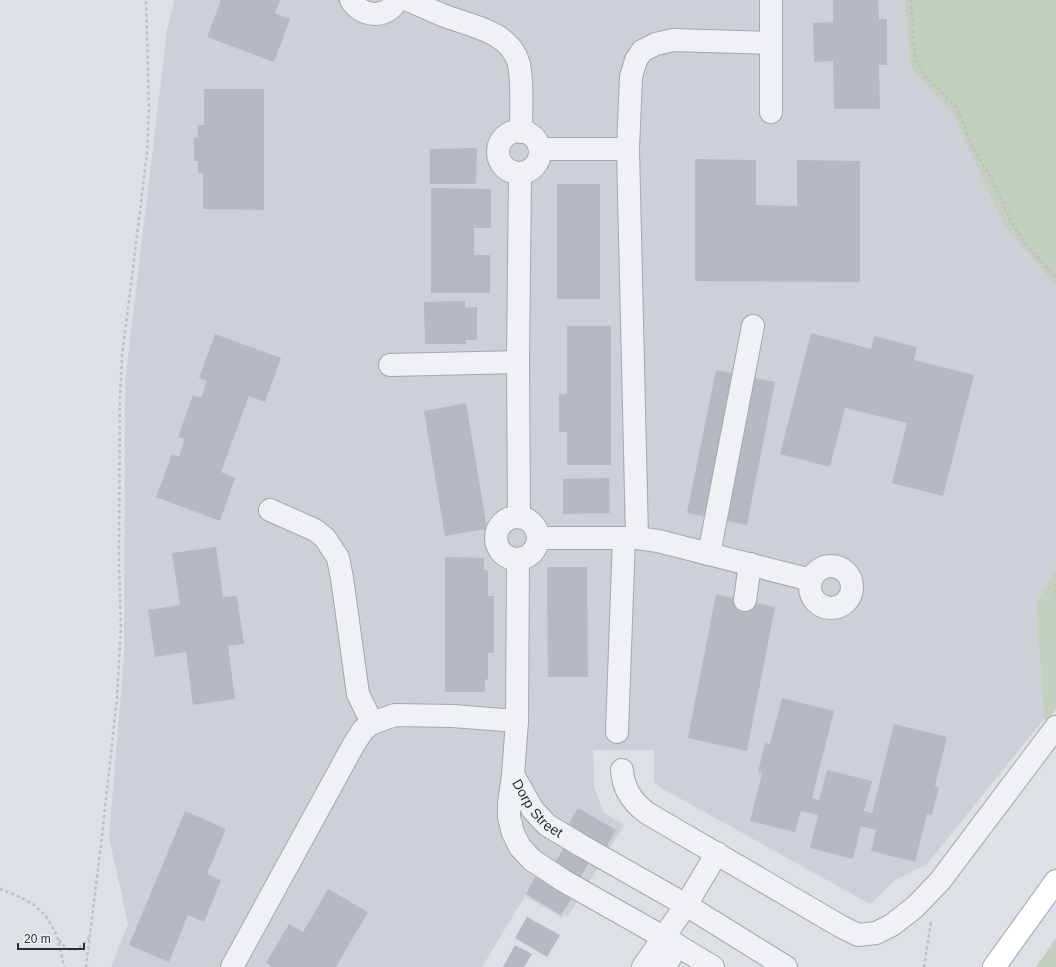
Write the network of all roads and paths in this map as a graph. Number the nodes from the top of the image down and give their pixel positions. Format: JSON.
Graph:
{"nodes":[{"id":1,"x":146,"y":0,"type":"edge"},
{"id":2,"x":350,"y":0,"type":"edge"},
{"id":3,"x":397,"y":0,"type":"edge"},
{"id":4,"x":408,"y":0,"type":"edge"},
{"id":5,"x":771,"y":0,"type":"edge"},
{"id":6,"x":911,"y":0,"type":"edge"},
{"id":7,"x":445,"y":8,"type":"edge"},
{"id":8,"x":770,"y":43,"type":"junction"},
{"id":9,"x":771,"y":112,"type":"dead end"},
{"id":10,"x":521,"y":132,"type":"junction"},
{"id":11,"x":540,"y":149,"type":"junction"},
{"id":12,"x":628,"y":149,"type":"junction"},
{"id":13,"x":520,"y":173,"type":"junction"},
{"id":14,"x":1056,"y":278,"type":"edge"},
{"id":15,"x":753,"y":326,"type":"dead end"},
{"id":16,"x":518,"y":362,"type":"junction"},
{"id":17,"x":390,"y":365,"type":"dead end"},
{"id":18,"x":270,"y":510,"type":"dead end"},
{"id":19,"x":519,"y":517,"type":"junction"},
{"id":20,"x":538,"y":538,"type":"junction"},
{"id":21,"x":630,"y":538,"type":"junction"},
{"id":22,"x":710,"y":554,"type":"junction"},
{"id":23,"x":518,"y":559,"type":"junction"},
{"id":24,"x":750,"y":564,"type":"junction"},
{"id":25,"x":811,"y":580,"type":"dead end"},
{"id":26,"x":1056,"y":584,"type":"edge"},
{"id":27,"x":1056,"y":597,"type":"edge"},
{"id":28,"x":745,"y":600,"type":"dead end"},
{"id":29,"x":518,"y":721,"type":"junction"},
{"id":30,"x":372,"y":723,"type":"junction"},
{"id":31,"x":1056,"y":727,"type":"edge"},
{"id":32,"x":617,"y":732,"type":"dead end"},
{"id":33,"x":622,"y":770,"type":"dead end"},
{"id":34,"x":513,"y":775,"type":"junction"},
{"id":35,"x":717,"y":853,"type":"junction"},
{"id":36,"x":1056,"y":881,"type":"edge"},
{"id":37,"x":0,"y":889,"type":"edge"},
{"id":38,"x":686,"y":905,"type":"junction"},
{"id":39,"x":932,"y":918,"type":"dead end"},
{"id":40,"x":58,"y":938,"type":"junction"},
{"id":41,"x":90,"y":938,"type":"junction"},
{"id":42,"x":670,"y":941,"type":"junction"},
{"id":43,"x":64,"y":967,"type":"edge"},
{"id":44,"x":86,"y":967,"type":"edge"},
{"id":45,"x":232,"y":967,"type":"edge"},
{"id":46,"x":643,"y":967,"type":"edge"},
{"id":47,"x":665,"y":967,"type":"edge"},
{"id":48,"x":713,"y":967,"type":"edge"},
{"id":49,"x":786,"y":967,"type":"edge"},
{"id":50,"x":924,"y":967,"type":"edge"},
{"id":51,"x":994,"y":967,"type":"edge"}],
"edges":[{"from":1,"to":41,"type":"path"},
{"from":2,"to":3,"type":"lane"},
{"from":4,"to":7,"type":"lane"},
{"from":5,"to":8,"type":"lane"},
{"from":6,"to":14,"type":"path"},
{"from":7,"to":10,"type":"lane"},
{"from":8,"to":9,"type":"lane"},
{"from":8,"to":12,"type":"lane"},
{"from":10,"to":11,"type":"lane"},
{"from":10,"to":13,"type":"lane"},
{"from":11,"to":12,"type":"lane"},
{"from":11,"to":13,"type":"lane"},
{"from":12,"to":21,"type":"lane"},
{"from":13,"to":16,"type":"lane"},
{"from":15,"to":22,"type":"lane"},
{"from":16,"to":17,"type":"lane"},
{"from":16,"to":19,"type":"lane"},
{"from":18,"to":30,"type":"lane"},
{"from":19,"to":20,"type":"lane"},
{"from":19,"to":23,"type":"lane"},
{"from":20,"to":21,"type":"lane"},
{"from":20,"to":23,"type":"lane"},
{"from":21,"to":22,"type":"lane"},
{"from":21,"to":32,"type":"lane"},
{"from":22,"to":24,"type":"lane"},
{"from":23,"to":29,"type":"lane"},
{"from":24,"to":25,"type":"lane"},
{"from":24,"to":28,"type":"lane"},
{"from":26,"to":27,"type":"path"},
{"from":29,"to":30,"type":"lane"},
{"from":29,"to":34,"type":"lane"},
{"from":30,"to":45,"type":"lane"},
{"from":31,"to":35,"type":"lane"},
{"from":33,"to":35,"type":"lane"},
{"from":34,"to":38,"type":"lane","name":"Dorp Street"},
{"from":34,"to":42,"type":"lane","name":"Dorp Street"},
{"from":35,"to":38,"type":"lane"},
{"from":36,"to":51,"type":"main road"},
{"from":37,"to":40,"type":"path"},
{"from":38,"to":42,"type":"lane"},
{"from":38,"to":49,"type":"lane","name":"Dorp Street"},
{"from":39,"to":50,"type":"path"},
{"from":40,"to":41,"type":"path"},
{"from":40,"to":43,"type":"path"},
{"from":41,"to":44,"type":"path"},
{"from":42,"to":46,"type":"lane"},
{"from":42,"to":47,"type":"lane"},
{"from":42,"to":48,"type":"lane","name":"Dorp Street"}]}
